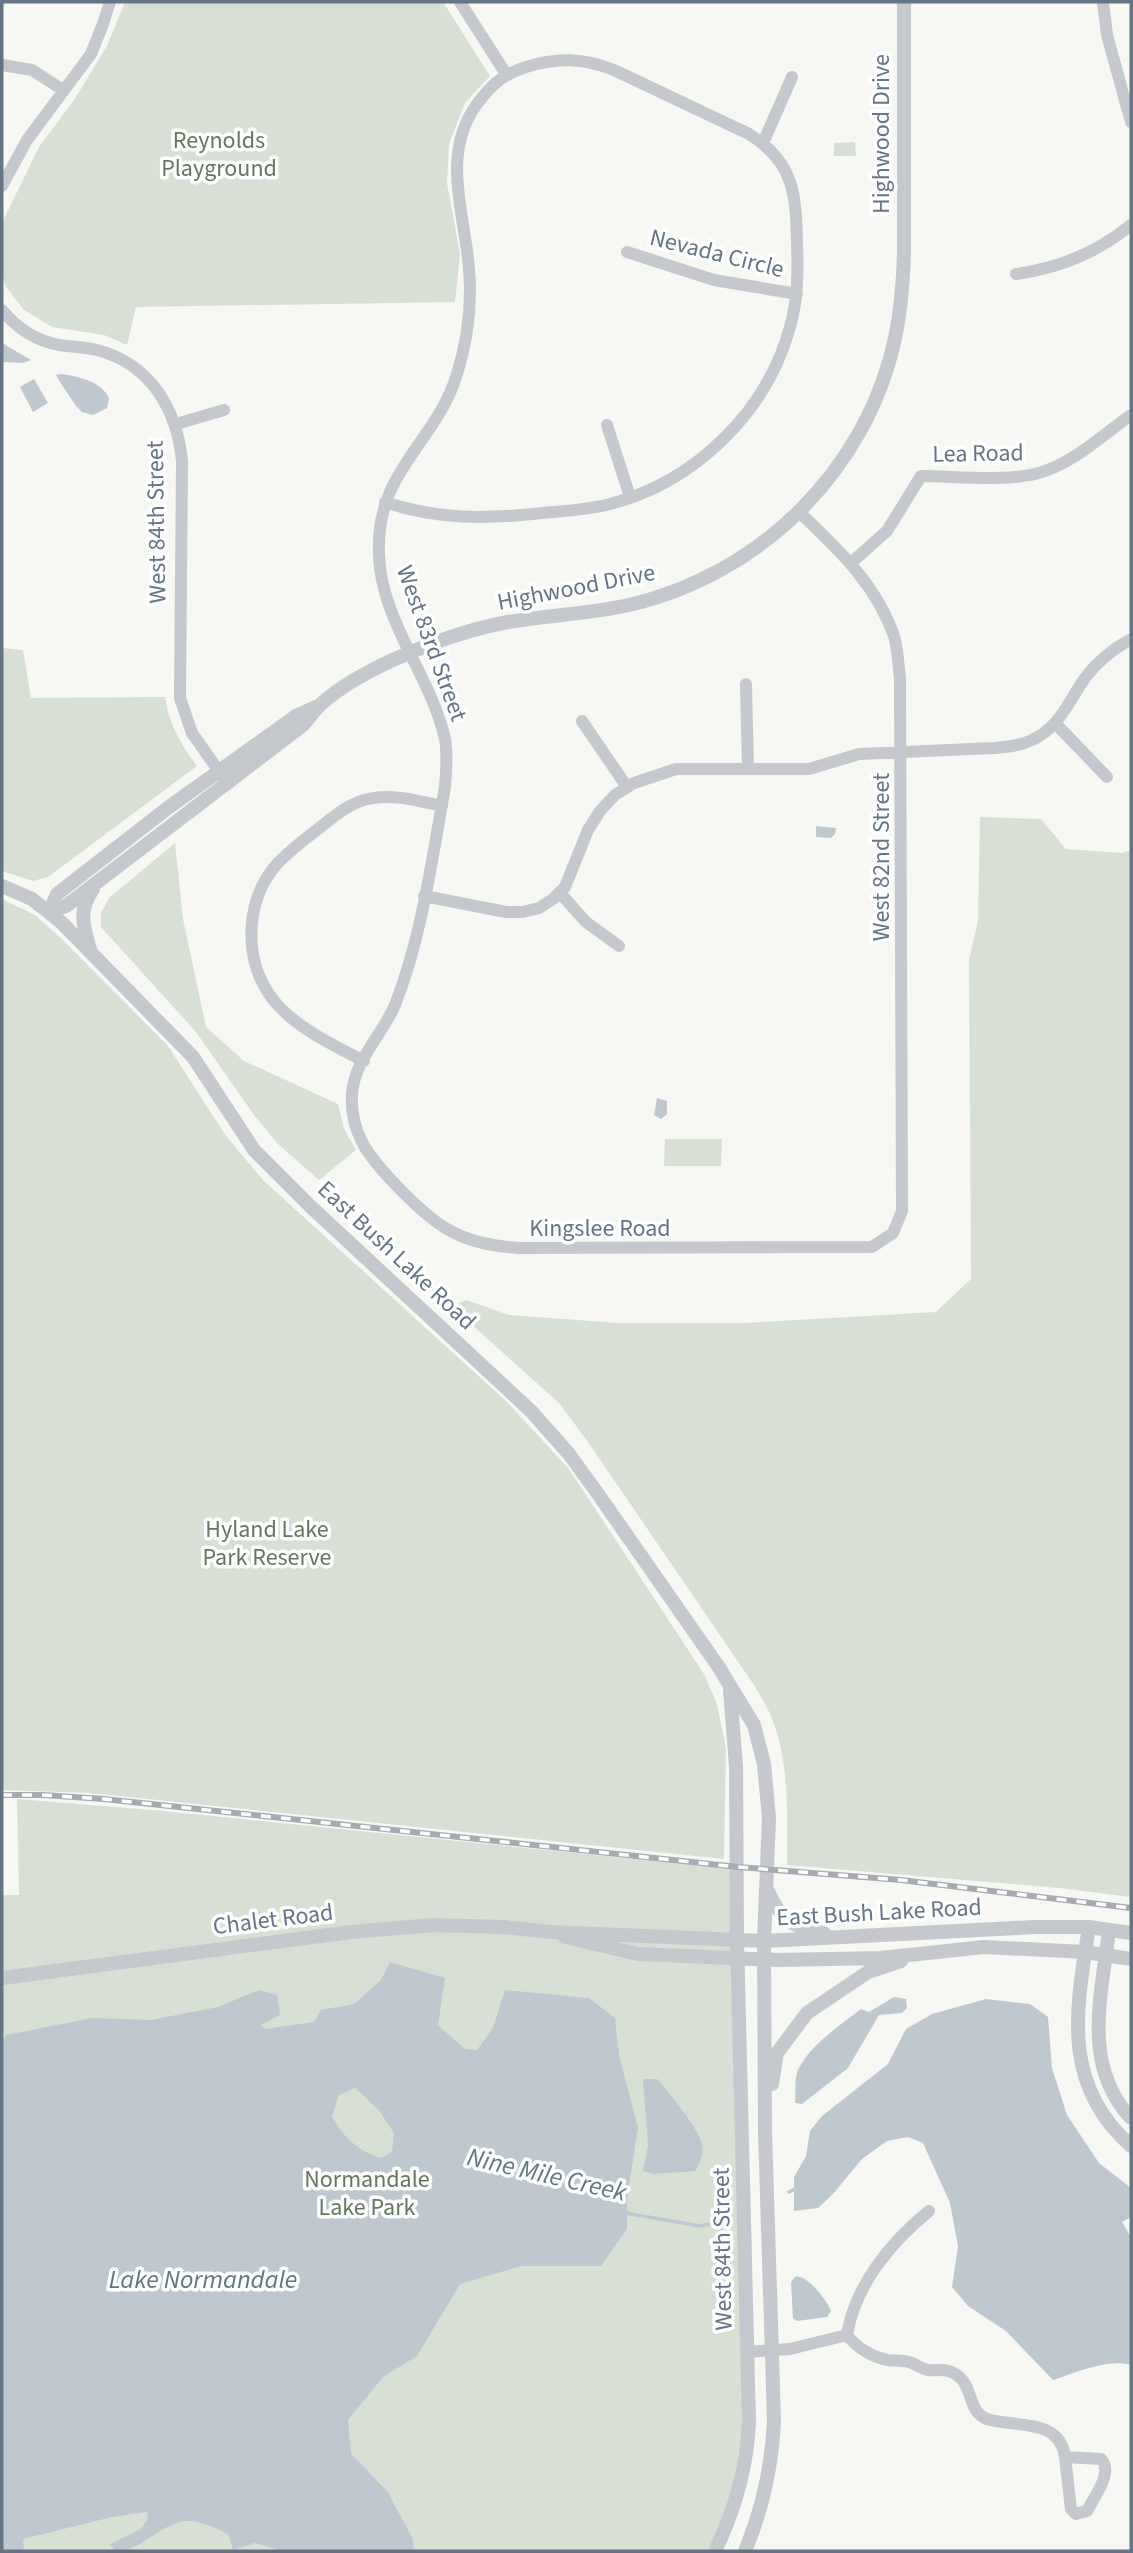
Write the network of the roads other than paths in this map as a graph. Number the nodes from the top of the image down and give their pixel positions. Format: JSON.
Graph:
{"nodes":[{"id":1,"x":110,"y":2,"type":"edge"},
{"id":2,"x":460,"y":2,"type":"edge"},
{"id":3,"x":904,"y":2,"type":"edge"},
{"id":4,"x":1103,"y":2,"type":"edge"},
{"id":5,"x":2,"y":65,"type":"edge"},
{"id":6,"x":506,"y":74,"type":"junction"},
{"id":7,"x":792,"y":77,"type":"dead end"},
{"id":8,"x":63,"y":90,"type":"junction"},
{"id":9,"x":1131,"y":122,"type":"edge"},
{"id":10,"x":763,"y":143,"type":"junction"},
{"id":11,"x":2,"y":186,"type":"edge"},
{"id":12,"x":1131,"y":225,"type":"edge"},
{"id":13,"x":626,"y":252,"type":"dead end"},
{"id":14,"x":1016,"y":274,"type":"dead end"},
{"id":15,"x":797,"y":294,"type":"junction"},
{"id":16,"x":2,"y":310,"type":"edge"},
{"id":17,"x":224,"y":410,"type":"dead end"},
{"id":18,"x":1131,"y":415,"type":"edge"},
{"id":19,"x":176,"y":424,"type":"junction"},
{"id":20,"x":607,"y":425,"type":"dead end"},
{"id":21,"x":630,"y":497,"type":"junction"},
{"id":22,"x":385,"y":502,"type":"junction"},
{"id":23,"x":799,"y":513,"type":"junction"},
{"id":24,"x":852,"y":562,"type":"junction"},
{"id":25,"x":1131,"y":639,"type":"edge"},
{"id":26,"x":411,"y":653,"type":"junction"},
{"id":27,"x":746,"y":684,"type":"dead end"},
{"id":28,"x":321,"y":705,"type":"junction"},
{"id":29,"x":582,"y":720,"type":"dead end"},
{"id":30,"x":1055,"y":723,"type":"junction"},
{"id":31,"x":901,"y":752,"type":"junction"},
{"id":32,"x":748,"y":769,"type":"junction"},
{"id":33,"x":218,"y":770,"type":"junction"},
{"id":34,"x":1107,"y":777,"type":"dead end"},
{"id":35,"x":228,"y":783,"type":"junction"},
{"id":36,"x":627,"y":787,"type":"junction"},
{"id":37,"x":442,"y":806,"type":"junction"},
{"id":38,"x":97,"y":882,"type":"junction"},
{"id":39,"x":2,"y":886,"type":"edge"},
{"id":40,"x":560,"y":893,"type":"junction"},
{"id":41,"x":424,"y":895,"type":"junction"},
{"id":42,"x":50,"y":911,"type":"junction"},
{"id":43,"x":619,"y":946,"type":"dead end"},
{"id":44,"x":91,"y":953,"type":"junction"},
{"id":45,"x":364,"y":1061,"type":"junction"},
{"id":46,"x":356,"y":1124,"type":"joint"},
{"id":47,"x":893,"y":1233,"type":"joint"},
{"id":48,"x":730,"y":1689,"type":"junction"},
{"id":49,"x":766,"y":1887,"type":"junction"},
{"id":50,"x":1089,"y":1927,"type":"junction"},
{"id":51,"x":1109,"y":1930,"type":"junction"},
{"id":52,"x":550,"y":1933,"type":"junction"},
{"id":53,"x":1131,"y":1933,"type":"edge"},
{"id":54,"x":849,"y":1937,"type":"junction"},
{"id":55,"x":737,"y":1940,"type":"junction"},
{"id":56,"x":764,"y":1941,"type":"junction"},
{"id":57,"x":1085,"y":1952,"type":"junction"},
{"id":58,"x":915,"y":1955,"type":"junction"},
{"id":59,"x":1106,"y":1956,"type":"junction"},
{"id":60,"x":738,"y":1958,"type":"junction"},
{"id":61,"x":1131,"y":1959,"type":"edge"},
{"id":62,"x":764,"y":1960,"type":"junction"},
{"id":63,"x":2,"y":1978,"type":"edge"},
{"id":64,"x":1131,"y":2118,"type":"edge"},
{"id":65,"x":765,"y":2131,"type":"junction"},
{"id":66,"x":1131,"y":2146,"type":"edge"},
{"id":67,"x":929,"y":2211,"type":"dead end"},
{"id":68,"x":847,"y":2335,"type":"junction"},
{"id":69,"x":774,"y":2349,"type":"junction"},
{"id":70,"x":748,"y":2352,"type":"junction"},
{"id":71,"x":1065,"y":2457,"type":"junction"},
{"id":72,"x":715,"y":2551,"type":"edge"},
{"id":73,"x":745,"y":2551,"type":"edge"}],
"edges":[{"from":1,"to":8,"type":"street"},
{"from":2,"to":6,"type":"street"},
{"from":3,"to":23,"type":"street","name":"Highwood Drive"},
{"from":4,"to":9,"type":"street"},
{"from":5,"to":8,"type":"street"},
{"from":6,"to":10,"type":"street"},
{"from":6,"to":22,"type":"street","name":"West 83rd Street"},
{"from":7,"to":10,"type":"street"},
{"from":8,"to":11,"type":"street"},
{"from":10,"to":15,"type":"street"},
{"from":12,"to":14,"type":"street"},
{"from":13,"to":15,"type":"street","name":"Nevada Circle"},
{"from":15,"to":21,"type":"street"},
{"from":16,"to":19,"type":"street","name":"West 84th Street"},
{"from":17,"to":19,"type":"street"},
{"from":18,"to":24,"type":"street","name":"Lea Road"},
{"from":19,"to":33,"type":"street","name":"West 84th Street"},
{"from":20,"to":21,"type":"street"},
{"from":21,"to":22,"type":"street"},
{"from":22,"to":26,"type":"street","name":"West 83rd Street"},
{"from":23,"to":24,"type":"street","name":"West 82nd Street"},
{"from":23,"to":26,"type":"street","name":"Highwood Drive"},
{"from":24,"to":31,"type":"street","name":"West 82nd Street"},
{"from":25,"to":30,"type":"street"},
{"from":26,"to":28,"type":"street","name":"Highwood Drive"},
{"from":26,"to":37,"type":"street","name":"West 83rd Street"},
{"from":27,"to":32,"type":"street"},
{"from":28,"to":33,"type":"street","name":"Highwood Drive"},
{"from":28,"to":35,"type":"street","name":"Highwood Drive"},
{"from":29,"to":36,"type":"street"},
{"from":30,"to":31,"type":"street"},
{"from":30,"to":34,"type":"street"},
{"from":31,"to":32,"type":"street"},
{"from":31,"to":47,"type":"street","name":"West 82nd Street"},
{"from":32,"to":36,"type":"street"},
{"from":33,"to":35,"type":"street","name":"West 84th Street"},
{"from":33,"to":42,"type":"street","name":"Highwood Drive"},
{"from":35,"to":38,"type":"street","name":"Highwood Drive"},
{"from":36,"to":40,"type":"street"},
{"from":37,"to":41,"type":"street","name":"West 83rd Street"},
{"from":37,"to":45,"type":"street"},
{"from":38,"to":42,"type":"street","name":"Highwood Drive"},
{"from":38,"to":44,"type":"street"},
{"from":39,"to":42,"type":"street","name":"East Bush Lake Road"},
{"from":40,"to":41,"type":"street"},
{"from":40,"to":43,"type":"street"},
{"from":41,"to":45,"type":"street","name":"West 83rd Street"},
{"from":42,"to":44,"type":"street","name":"East Bush Lake Road"},
{"from":44,"to":48,"type":"street","name":"East Bush Lake Road"},
{"from":45,"to":46,"type":"street","name":"West 83rd Street"},
{"from":46,"to":47,"type":"street","name":"Kingslee Road"},
{"from":48,"to":49,"type":"street","name":"East Bush Lake Road"},
{"from":48,"to":55,"type":"street","name":"East Bush Lake Road"},
{"from":49,"to":54,"type":"street"},
{"from":49,"to":56,"type":"street","name":"East Bush Lake Road"},
{"from":50,"to":51,"type":"street","name":"East Bush Lake Road"},
{"from":50,"to":54,"type":"street","name":"East Bush Lake Road"},
{"from":50,"to":57,"type":"street"},
{"from":51,"to":53,"type":"street","name":"East Bush Lake Road"},
{"from":51,"to":59,"type":"street"},
{"from":52,"to":55,"type":"street","name":"Chalet Road"},
{"from":52,"to":60,"type":"street","name":"Chalet Road"},
{"from":52,"to":63,"type":"street","name":"Chalet Road"},
{"from":54,"to":56,"type":"street","name":"East Bush Lake Road"},
{"from":55,"to":56,"type":"street","name":"Chalet Road"},
{"from":55,"to":60,"type":"street","name":"West 84th Street"},
{"from":56,"to":62,"type":"street","name":"West 84th Street"},
{"from":57,"to":58,"type":"street","name":"East Bush Lake Road"},
{"from":57,"to":59,"type":"street","name":"East Bush Lake Road"},
{"from":57,"to":66,"type":"street"},
{"from":58,"to":62,"type":"street","name":"East Bush Lake Road"},
{"from":58,"to":65,"type":"street"},
{"from":59,"to":61,"type":"street","name":"East Bush Lake Road"},
{"from":59,"to":64,"type":"street"},
{"from":60,"to":62,"type":"street","name":"Chalet Road"},
{"from":60,"to":70,"type":"street","name":"West 84th Street"},
{"from":62,"to":65,"type":"street","name":"West 84th Street"},
{"from":65,"to":69,"type":"street","name":"West 84th Street"},
{"from":67,"to":68,"type":"street"},
{"from":68,"to":69,"type":"street"},
{"from":68,"to":71,"type":"street"},
{"from":69,"to":70,"type":"street"},
{"from":69,"to":73,"type":"street","name":"West 84th Street"},
{"from":70,"to":72,"type":"street","name":"West 84th Street"},
{"from":71,"to":71,"type":"street"}]}
